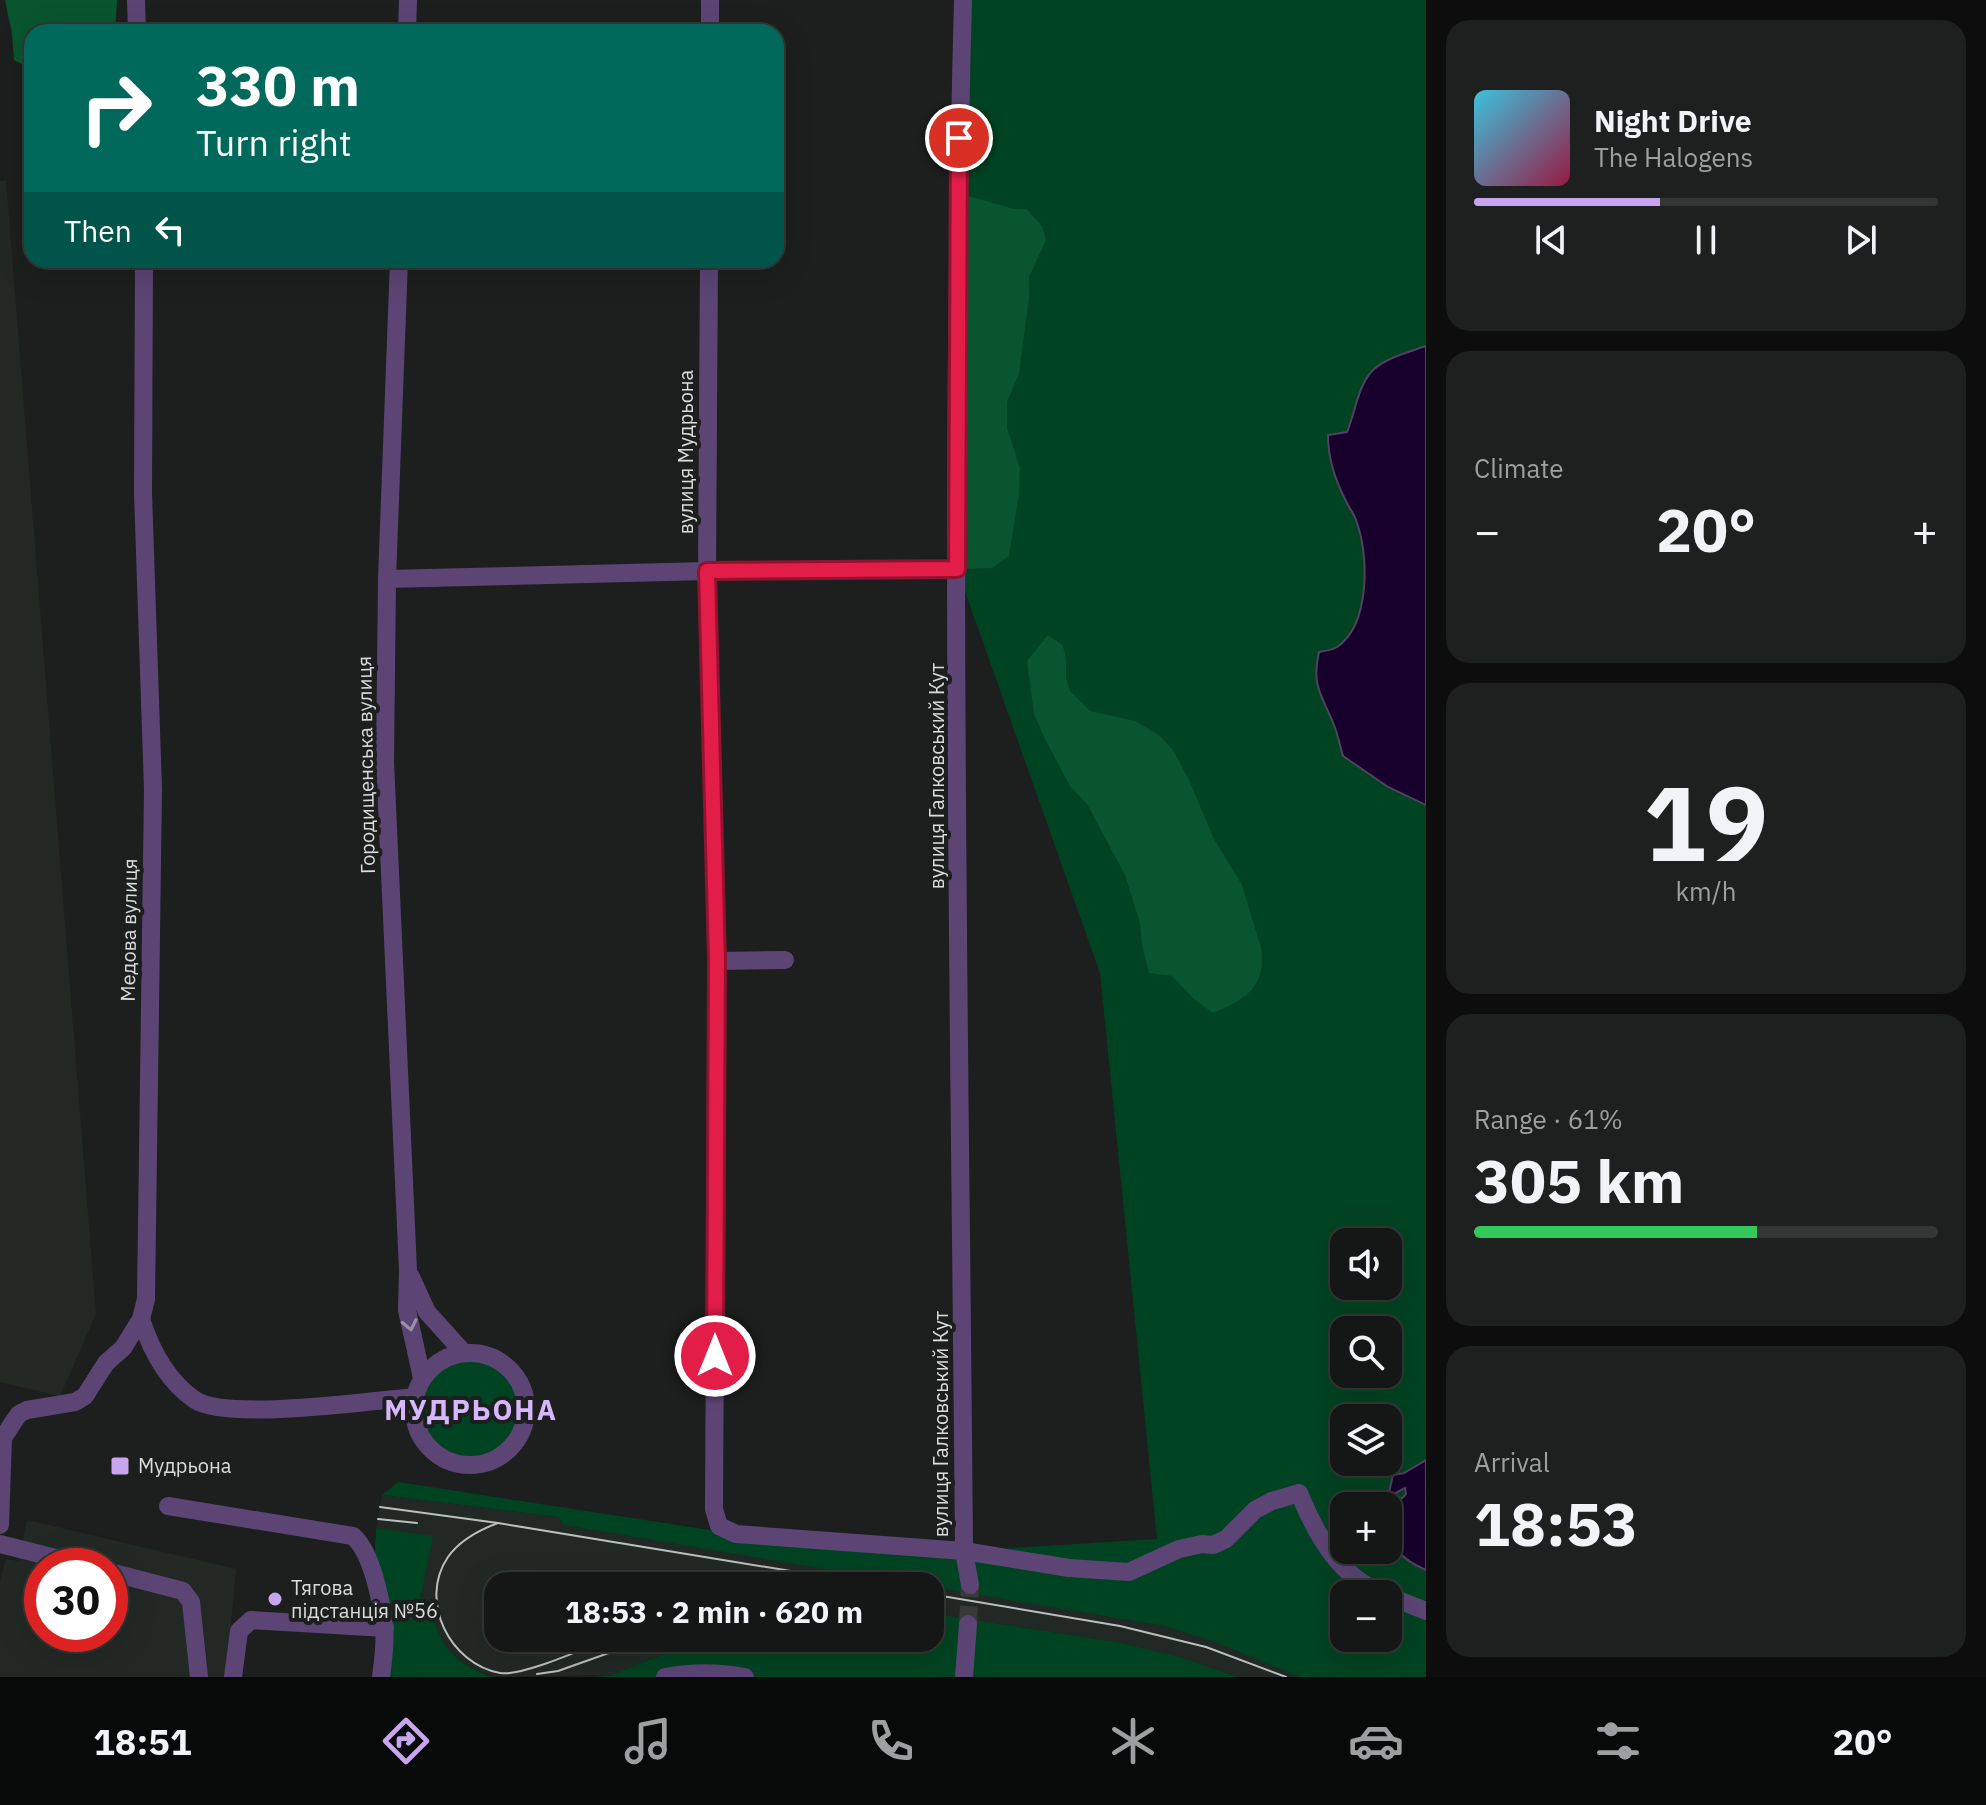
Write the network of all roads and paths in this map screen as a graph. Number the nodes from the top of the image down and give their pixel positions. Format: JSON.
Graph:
{"nodes":[{"id":1,"x":136,"y":0,"type":"edge"},
{"id":2,"x":408,"y":0,"type":"edge"},
{"id":3,"x":710,"y":0,"type":"edge"},
{"id":4,"x":963,"y":0,"type":"edge"},
{"id":5,"x":137,"y":24,"type":"edge"},
{"id":6,"x":407,"y":24,"type":"edge"},
{"id":7,"x":710,"y":24,"type":"edge"},
{"id":8,"x":144,"y":268,"type":"edge"},
{"id":9,"x":399,"y":268,"type":"edge"},
{"id":10,"x":709,"y":268,"type":"edge"},
{"id":11,"x":957,"y":569,"type":"junction"},
{"id":12,"x":707,"y":571,"type":"junction"},
{"id":13,"x":387,"y":579,"type":"junction"},
{"id":14,"x":785,"y":960,"type":"dead end"},
{"id":15,"x":717,"y":961,"type":"junction"},
{"id":16,"x":408,"y":1270,"type":"junction"},
{"id":17,"x":141,"y":1319,"type":"junction"},
{"id":18,"x":464,"y":1353,"type":"junction"},
{"id":19,"x":422,"y":1378,"type":"junction"},
{"id":20,"x":415,"y":1397,"type":"junction"},
{"id":21,"x":1,"y":1437,"type":"edge"},
{"id":22,"x":168,"y":1506,"type":"dead end"},
{"id":23,"x":0,"y":1525,"type":"edge"},
{"id":24,"x":0,"y":1544,"type":"edge"},
{"id":25,"x":24,"y":1550,"type":"edge"},
{"id":26,"x":964,"y":1551,"type":"junction"},
{"id":27,"x":128,"y":1577,"type":"edge"},
{"id":28,"x":1358,"y":1580,"type":"edge"},
{"id":29,"x":970,"y":1585,"type":"tunnel mouth"},
{"id":30,"x":1402,"y":1601,"type":"edge"},
{"id":31,"x":1426,"y":1611,"type":"edge"},
{"id":32,"x":968,"y":1624,"type":"tunnel mouth"},
{"id":33,"x":385,"y":1628,"type":"junction"},
{"id":34,"x":733,"y":1676,"type":"edge"},
{"id":35,"x":199,"y":1677,"type":"edge"},
{"id":36,"x":233,"y":1677,"type":"edge"},
{"id":37,"x":381,"y":1677,"type":"edge"},
{"id":38,"x":665,"y":1677,"type":"edge"},
{"id":39,"x":964,"y":1677,"type":"edge"}],
"edges":[{"from":1,"to":5,"type":"street"},
{"from":2,"to":6,"type":"street"},
{"from":3,"to":7,"type":"street"},
{"from":4,"to":11,"type":"street","name":"вулиця Галковський Кут"},
{"from":8,"to":17,"type":"street","name":"Медова вулиця"},
{"from":9,"to":13,"type":"street","name":"Городищенська вулиця"},
{"from":10,"to":12,"type":"street","name":"вулиця Мудрьона"},
{"from":11,"to":12,"type":"street"},
{"from":11,"to":26,"type":"street","name":"вулиця Галковський Кут"},
{"from":12,"to":13,"type":"street"},
{"from":12,"to":15,"type":"street","name":"вулиця Мудрьона"},
{"from":13,"to":16,"type":"street","name":"Городищенська вулиця"},
{"from":14,"to":15,"type":"street"},
{"from":15,"to":26,"type":"street","name":"вулиця Мудрьона"},
{"from":16,"to":18,"type":"street","name":"Городищенська вулиця"},
{"from":16,"to":19,"type":"street","name":"Городищенська вулиця","one_way":true},
{"from":17,"to":20,"type":"street"},
{"from":17,"to":21,"type":"street","name":"Медова вулиця"},
{"from":18,"to":19,"type":"street"},
{"from":18,"to":20,"type":"street"},
{"from":19,"to":20,"type":"street"},
{"from":21,"to":23,"type":"street","name":"Медова вулиця"},
{"from":22,"to":33,"type":"street"},
{"from":24,"to":25,"type":"street"},
{"from":26,"to":28,"type":"street"},
{"from":26,"to":29,"type":"street","name":"вулиця Галковський Кут"},
{"from":27,"to":35,"type":"street"},
{"from":30,"to":31,"type":"street"},
{"from":32,"to":39,"type":"street"},
{"from":33,"to":36,"type":"street"},
{"from":33,"to":37,"type":"street"},
{"from":34,"to":38,"type":"street"}]}
